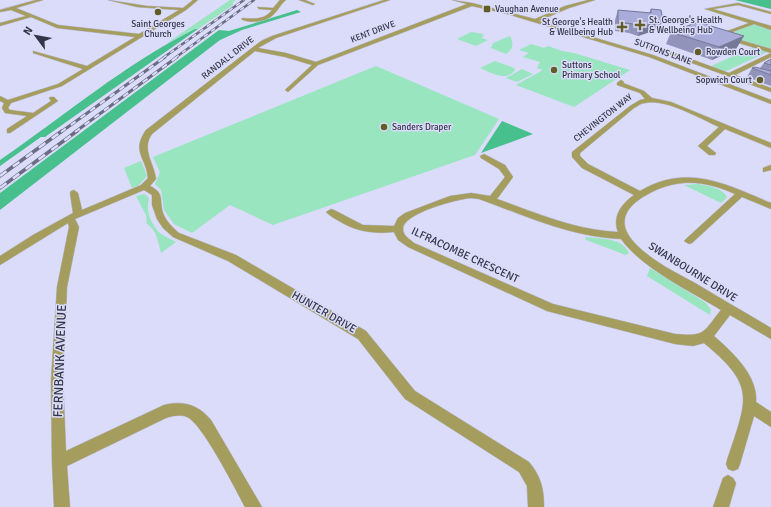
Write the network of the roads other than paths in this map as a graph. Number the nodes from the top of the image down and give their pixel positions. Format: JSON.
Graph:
{"nodes":[{"id":1,"x":41,"y":0,"type":"edge"},
{"id":2,"x":110,"y":0,"type":"edge"},
{"id":3,"x":196,"y":0,"type":"edge"},
{"id":4,"x":284,"y":0,"type":"edge"},
{"id":5,"x":301,"y":0,"type":"edge"},
{"id":6,"x":388,"y":0,"type":"edge"},
{"id":7,"x":454,"y":0,"type":"edge"},
{"id":8,"x":482,"y":0,"type":"edge"},
{"id":9,"x":593,"y":0,"type":"edge"},
{"id":10,"x":313,"y":4,"type":"dead end"},
{"id":11,"x":472,"y":4,"type":"junction"},
{"id":12,"x":736,"y":7,"type":"dead end"},
{"id":13,"x":11,"y":8,"type":"junction"},
{"id":14,"x":259,"y":8,"type":"dead end"},
{"id":15,"x":184,"y":9,"type":"junction"},
{"id":16,"x":273,"y":10,"type":"junction"},
{"id":17,"x":0,"y":11,"type":"edge"},
{"id":18,"x":282,"y":12,"type":"dead end"},
{"id":19,"x":771,"y":13,"type":"edge"},
{"id":20,"x":722,"y":14,"type":"junction"},
{"id":21,"x":30,"y":16,"type":"junction"},
{"id":22,"x":243,"y":19,"type":"dead end"},
{"id":23,"x":535,"y":21,"type":"junction"},
{"id":24,"x":753,"y":23,"type":"junction"},
{"id":25,"x":0,"y":25,"type":"edge"},
{"id":26,"x":771,"y":28,"type":"edge"},
{"id":27,"x":140,"y":36,"type":"junction"},
{"id":28,"x":650,"y":46,"type":"dead end"},
{"id":29,"x":253,"y":49,"type":"junction"},
{"id":30,"x":771,"y":51,"type":"edge"},
{"id":31,"x":35,"y":52,"type":"dead end"},
{"id":32,"x":771,"y":55,"type":"edge"},
{"id":33,"x":760,"y":60,"type":"junction"},
{"id":34,"x":771,"y":63,"type":"edge"},
{"id":35,"x":316,"y":64,"type":"junction"},
{"id":36,"x":87,"y":68,"type":"junction"},
{"id":37,"x":741,"y":69,"type":"junction"},
{"id":38,"x":748,"y":72,"type":"dead end"},
{"id":39,"x":729,"y":75,"type":"junction"},
{"id":40,"x":622,"y":82,"type":"dead end"},
{"id":41,"x":755,"y":85,"type":"junction"},
{"id":42,"x":288,"y":90,"type":"dead end"},
{"id":43,"x":741,"y":90,"type":"junction"},
{"id":44,"x":771,"y":90,"type":"edge"},
{"id":45,"x":0,"y":98,"type":"edge"},
{"id":46,"x":52,"y":98,"type":"dead end"},
{"id":47,"x":650,"y":100,"type":"junction"},
{"id":48,"x":8,"y":102,"type":"junction"},
{"id":49,"x":771,"y":102,"type":"edge"},
{"id":50,"x":33,"y":115,"type":"junction"},
{"id":51,"x":724,"y":126,"type":"junction"},
{"id":52,"x":10,"y":131,"type":"dead end"},
{"id":53,"x":771,"y":146,"type":"edge"},
{"id":54,"x":712,"y":153,"type":"dead end"},
{"id":55,"x":484,"y":156,"type":"dead end"},
{"id":56,"x":144,"y":187,"type":"junction"},
{"id":57,"x":74,"y":193,"type":"dead end"},
{"id":58,"x":741,"y":193,"type":"junction"},
{"id":59,"x":640,"y":195,"type":"junction"},
{"id":60,"x":492,"y":200,"type":"junction"},
{"id":61,"x":771,"y":206,"type":"edge"},
{"id":62,"x":331,"y":212,"type":"dead end"},
{"id":63,"x":74,"y":216,"type":"junction"},
{"id":64,"x":398,"y":229,"type":"junction"},
{"id":65,"x":624,"y":236,"type":"junction"},
{"id":66,"x":689,"y":241,"type":"dead end"},
{"id":67,"x":0,"y":261,"type":"edge"},
{"id":68,"x":729,"y":309,"type":"junction"},
{"id":69,"x":771,"y":334,"type":"edge"},
{"id":70,"x":706,"y":337,"type":"junction"},
{"id":71,"x":749,"y":405,"type":"junction"},
{"id":72,"x":771,"y":420,"type":"edge"},
{"id":73,"x":59,"y":462,"type":"junction"},
{"id":74,"x":733,"y":464,"type":"dead end"},
{"id":75,"x":728,"y":483,"type":"dead end"},
{"id":76,"x":62,"y":507,"type":"edge"},
{"id":77,"x":254,"y":507,"type":"edge"},
{"id":78,"x":536,"y":507,"type":"edge"},
{"id":79,"x":721,"y":507,"type":"edge"}],
"edges":[{"from":1,"to":13,"type":"street"},
{"from":2,"to":15,"type":"street"},
{"from":3,"to":15,"type":"street"},
{"from":4,"to":16,"type":"street"},
{"from":5,"to":10,"type":"street"},
{"from":6,"to":29,"type":"street","name":"RANDALL DRIVE"},
{"from":7,"to":11,"type":"street","name":"SUTTONS LANE"},
{"from":8,"to":11,"type":"street"},
{"from":9,"to":23,"type":"street"},
{"from":11,"to":23,"type":"street","name":"SUTTONS LANE"},
{"from":11,"to":35,"type":"street","name":"KENT DRIVE"},
{"from":12,"to":20,"type":"street"},
{"from":13,"to":17,"type":"street"},
{"from":13,"to":21,"type":"street"},
{"from":14,"to":16,"type":"street"},
{"from":15,"to":27,"type":"street"},
{"from":16,"to":18,"type":"street"},
{"from":16,"to":22,"type":"street"},
{"from":19,"to":20,"type":"street"},
{"from":20,"to":24,"type":"street"},
{"from":21,"to":25,"type":"street"},
{"from":21,"to":27,"type":"street"},
{"from":23,"to":43,"type":"street","name":"SUTTONS LANE"},
{"from":24,"to":26,"type":"street"},
{"from":24,"to":30,"type":"street"},
{"from":27,"to":36,"type":"street"},
{"from":28,"to":39,"type":"street"},
{"from":29,"to":35,"type":"street"},
{"from":29,"to":56,"type":"street","name":"RANDALL DRIVE"},
{"from":31,"to":36,"type":"street"},
{"from":32,"to":33,"type":"street"},
{"from":33,"to":34,"type":"street"},
{"from":33,"to":37,"type":"street"},
{"from":35,"to":42,"type":"street","name":"KENT DRIVE"},
{"from":36,"to":48,"type":"street"},
{"from":37,"to":38,"type":"street"},
{"from":37,"to":39,"type":"street"},
{"from":39,"to":41,"type":"street"},
{"from":40,"to":47,"type":"street","name":"CHEVINGTON WAY"},
{"from":41,"to":43,"type":"street"},
{"from":41,"to":44,"type":"street"},
{"from":43,"to":49,"type":"street","name":"SUTTONS LANE"},
{"from":45,"to":48,"type":"street"},
{"from":46,"to":50,"type":"street"},
{"from":47,"to":51,"type":"street","name":"CHEVINGTON WAY"},
{"from":47,"to":59,"type":"street","name":"CHEVINGTON WAY"},
{"from":48,"to":50,"type":"street"},
{"from":50,"to":52,"type":"street"},
{"from":51,"to":53,"type":"street","name":"CHEVINGTON WAY"},
{"from":51,"to":54,"type":"street"},
{"from":55,"to":60,"type":"street"},
{"from":56,"to":63,"type":"street"},
{"from":56,"to":78,"type":"street","name":"HUNTER DRIVE"},
{"from":57,"to":63,"type":"street","name":"FERNBANK AVENUE"},
{"from":58,"to":59,"type":"street"},
{"from":58,"to":61,"type":"street"},
{"from":58,"to":66,"type":"street"},
{"from":59,"to":65,"type":"street"},
{"from":60,"to":64,"type":"street","name":"ILFRACOMBE CRESCENT"},
{"from":60,"to":65,"type":"street","name":"ILFRACOMBE CRESCENT"},
{"from":62,"to":64,"type":"street"},
{"from":63,"to":67,"type":"street"},
{"from":63,"to":73,"type":"street","name":"FERNBANK AVENUE"},
{"from":64,"to":70,"type":"street","name":"ILFRACOMBE CRESCENT"},
{"from":65,"to":68,"type":"street","name":"SWANBOURNE DRIVE"},
{"from":68,"to":69,"type":"street","name":"SWANBOURNE DRIVE"},
{"from":68,"to":70,"type":"street"},
{"from":70,"to":71,"type":"street"},
{"from":71,"to":72,"type":"street"},
{"from":71,"to":74,"type":"street"},
{"from":73,"to":76,"type":"street","name":"FERNBANK AVENUE"},
{"from":73,"to":77,"type":"street"},
{"from":75,"to":79,"type":"street"}]}
